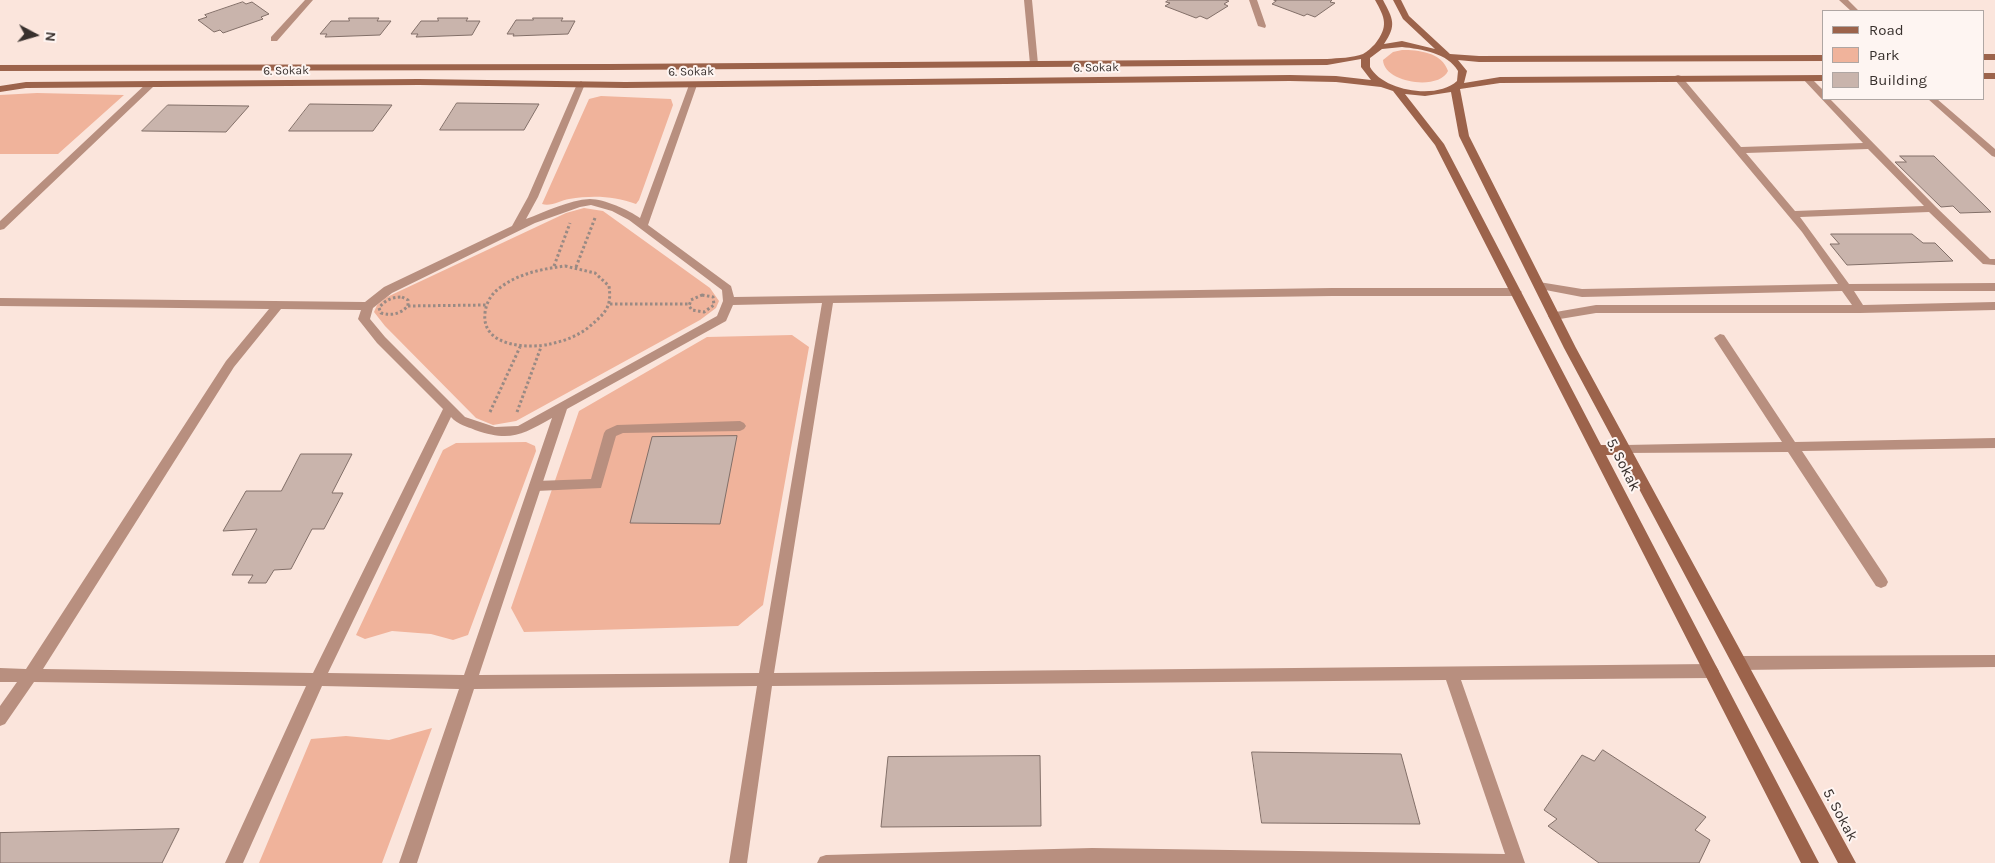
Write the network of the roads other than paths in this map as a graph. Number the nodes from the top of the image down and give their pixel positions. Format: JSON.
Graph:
{"nodes":[{"id":1,"x":309,"y":0,"type":"edge"},
{"id":2,"x":1028,"y":0,"type":"edge"},
{"id":3,"x":1253,"y":0,"type":"edge"},
{"id":4,"x":1379,"y":0,"type":"edge"},
{"id":5,"x":1398,"y":0,"type":"edge"},
{"id":6,"x":1843,"y":0,"type":"edge"},
{"id":7,"x":1854,"y":10,"type":"edge"},
{"id":8,"x":1262,"y":26,"type":"dead end"},
{"id":9,"x":274,"y":39,"type":"dead end"},
{"id":10,"x":1375,"y":49,"type":"junction"},
{"id":11,"x":1366,"y":56,"type":"junction"},
{"id":12,"x":1448,"y":56,"type":"junction"},
{"id":13,"x":1822,"y":58,"type":"edge"},
{"id":14,"x":1034,"y":64,"type":"junction"},
{"id":15,"x":0,"y":68,"type":"edge"},
{"id":16,"x":1678,"y":78,"type":"junction"},
{"id":17,"x":1806,"y":78,"type":"junction"},
{"id":18,"x":1822,"y":78,"type":"edge"},
{"id":19,"x":151,"y":84,"type":"junction"},
{"id":20,"x":582,"y":84,"type":"junction"},
{"id":21,"x":693,"y":84,"type":"junction"},
{"id":22,"x":1382,"y":84,"type":"junction"},
{"id":23,"x":1455,"y":87,"type":"junction"},
{"id":24,"x":0,"y":89,"type":"edge"},
{"id":25,"x":1396,"y":90,"type":"junction"},
{"id":26,"x":1822,"y":95,"type":"edge"},
{"id":27,"x":1827,"y":100,"type":"edge"},
{"id":28,"x":1933,"y":100,"type":"edge"},
{"id":29,"x":1870,"y":146,"type":"junction"},
{"id":30,"x":1738,"y":150,"type":"junction"},
{"id":31,"x":1995,"y":154,"type":"edge"},
{"id":32,"x":1932,"y":209,"type":"junction"},
{"id":33,"x":1793,"y":214,"type":"junction"},
{"id":34,"x":643,"y":225,"type":"junction"},
{"id":35,"x":0,"y":227,"type":"edge"},
{"id":36,"x":517,"y":227,"type":"junction"},
{"id":37,"x":1995,"y":262,"type":"edge"},
{"id":38,"x":1539,"y":286,"type":"junction"},
{"id":39,"x":1995,"y":287,"type":"edge"},
{"id":40,"x":1847,"y":288,"type":"junction"},
{"id":41,"x":1516,"y":292,"type":"junction"},
{"id":42,"x":828,"y":300,"type":"junction"},
{"id":43,"x":729,"y":301,"type":"junction"},
{"id":44,"x":0,"y":302,"type":"edge"},
{"id":45,"x":277,"y":306,"type":"junction"},
{"id":46,"x":368,"y":306,"type":"junction"},
{"id":47,"x":1995,"y":306,"type":"edge"},
{"id":48,"x":1860,"y":309,"type":"junction"},
{"id":49,"x":1554,"y":316,"type":"junction"},
{"id":50,"x":1720,"y":338,"type":"dead end"},
{"id":51,"x":562,"y":407,"type":"junction"},
{"id":52,"x":450,"y":409,"type":"junction"},
{"id":53,"x":740,"y":426,"type":"dead end"},
{"id":54,"x":1995,"y":443,"type":"edge"},
{"id":55,"x":1792,"y":447,"type":"junction"},
{"id":56,"x":1597,"y":450,"type":"junction"},
{"id":57,"x":1625,"y":450,"type":"junction"},
{"id":58,"x":536,"y":486,"type":"junction"},
{"id":59,"x":1881,"y":582,"type":"dead end"},
{"id":60,"x":1995,"y":661,"type":"edge"},
{"id":61,"x":1740,"y":664,"type":"junction"},
{"id":62,"x":1711,"y":671,"type":"junction"},
{"id":63,"x":1451,"y":673,"type":"junction"},
{"id":64,"x":30,"y":674,"type":"junction"},
{"id":65,"x":0,"y":675,"type":"edge"},
{"id":66,"x":317,"y":680,"type":"junction"},
{"id":67,"x":765,"y":680,"type":"junction"},
{"id":68,"x":470,"y":682,"type":"junction"},
{"id":69,"x":0,"y":719,"type":"edge"},
{"id":70,"x":234,"y":863,"type":"edge"},
{"id":71,"x":408,"y":863,"type":"edge"},
{"id":72,"x":738,"y":863,"type":"edge"},
{"id":73,"x":826,"y":863,"type":"edge"},
{"id":74,"x":1516,"y":863,"type":"edge"},
{"id":75,"x":1810,"y":863,"type":"edge"},
{"id":76,"x":1846,"y":863,"type":"edge"}],
"edges":[{"from":1,"to":9,"type":"street"},
{"from":2,"to":14,"type":"street"},
{"from":3,"to":8,"type":"street"},
{"from":4,"to":10,"type":"street"},
{"from":5,"to":12,"type":"street"},
{"from":6,"to":7,"type":"street"},
{"from":10,"to":11,"type":"street"},
{"from":10,"to":12,"type":"street"},
{"from":11,"to":14,"type":"street","name":"6. Sokak"},
{"from":11,"to":22,"type":"street"},
{"from":12,"to":13,"type":"street"},
{"from":12,"to":23,"type":"street","name":"5. Sokak"},
{"from":14,"to":15,"type":"street","name":"6. Sokak"},
{"from":16,"to":17,"type":"street"},
{"from":16,"to":23,"type":"street"},
{"from":16,"to":30,"type":"street"},
{"from":17,"to":18,"type":"street"},
{"from":17,"to":26,"type":"street"},
{"from":19,"to":20,"type":"street","name":"6. Sokak"},
{"from":19,"to":24,"type":"street","name":"6. Sokak"},
{"from":19,"to":35,"type":"street"},
{"from":20,"to":21,"type":"street","name":"6. Sokak"},
{"from":20,"to":36,"type":"street"},
{"from":21,"to":22,"type":"street","name":"6. Sokak"},
{"from":21,"to":34,"type":"street"},
{"from":22,"to":25,"type":"street"},
{"from":23,"to":25,"type":"street"},
{"from":23,"to":38,"type":"street","name":"5. Sokak"},
{"from":25,"to":41,"type":"street","name":"5. Sokak"},
{"from":27,"to":29,"type":"street"},
{"from":28,"to":31,"type":"street"},
{"from":29,"to":30,"type":"street"},
{"from":29,"to":32,"type":"street"},
{"from":30,"to":33,"type":"street"},
{"from":32,"to":33,"type":"street"},
{"from":32,"to":37,"type":"street"},
{"from":33,"to":40,"type":"street"},
{"from":34,"to":36,"type":"street"},
{"from":34,"to":43,"type":"street"},
{"from":36,"to":46,"type":"street"},
{"from":38,"to":40,"type":"street"},
{"from":38,"to":49,"type":"street","name":"5. Sokak"},
{"from":39,"to":40,"type":"street"},
{"from":40,"to":48,"type":"street"},
{"from":41,"to":42,"type":"street"},
{"from":41,"to":56,"type":"street","name":"5. Sokak"},
{"from":42,"to":43,"type":"street"},
{"from":42,"to":67,"type":"street"},
{"from":43,"to":51,"type":"street"},
{"from":44,"to":45,"type":"street"},
{"from":45,"to":46,"type":"street"},
{"from":45,"to":64,"type":"street"},
{"from":46,"to":52,"type":"street"},
{"from":47,"to":48,"type":"street"},
{"from":48,"to":49,"type":"street"},
{"from":49,"to":57,"type":"street","name":"5. Sokak"},
{"from":50,"to":55,"type":"street"},
{"from":51,"to":52,"type":"street"},
{"from":51,"to":58,"type":"street"},
{"from":52,"to":66,"type":"street"},
{"from":53,"to":58,"type":"street"},
{"from":54,"to":55,"type":"street"},
{"from":55,"to":57,"type":"street"},
{"from":55,"to":59,"type":"street"},
{"from":56,"to":57,"type":"street"},
{"from":56,"to":62,"type":"street","name":"5. Sokak"},
{"from":57,"to":61,"type":"street","name":"5. Sokak"},
{"from":58,"to":68,"type":"street"},
{"from":60,"to":61,"type":"street"},
{"from":61,"to":76,"type":"street","name":"5. Sokak"},
{"from":62,"to":63,"type":"street"},
{"from":62,"to":75,"type":"street","name":"5. Sokak"},
{"from":63,"to":67,"type":"street"},
{"from":63,"to":74,"type":"street"},
{"from":64,"to":65,"type":"street"},
{"from":64,"to":66,"type":"street"},
{"from":64,"to":69,"type":"street"},
{"from":66,"to":68,"type":"street"},
{"from":66,"to":70,"type":"street"},
{"from":67,"to":68,"type":"street"},
{"from":67,"to":72,"type":"street"},
{"from":68,"to":71,"type":"street"},
{"from":73,"to":74,"type":"street"}]}
